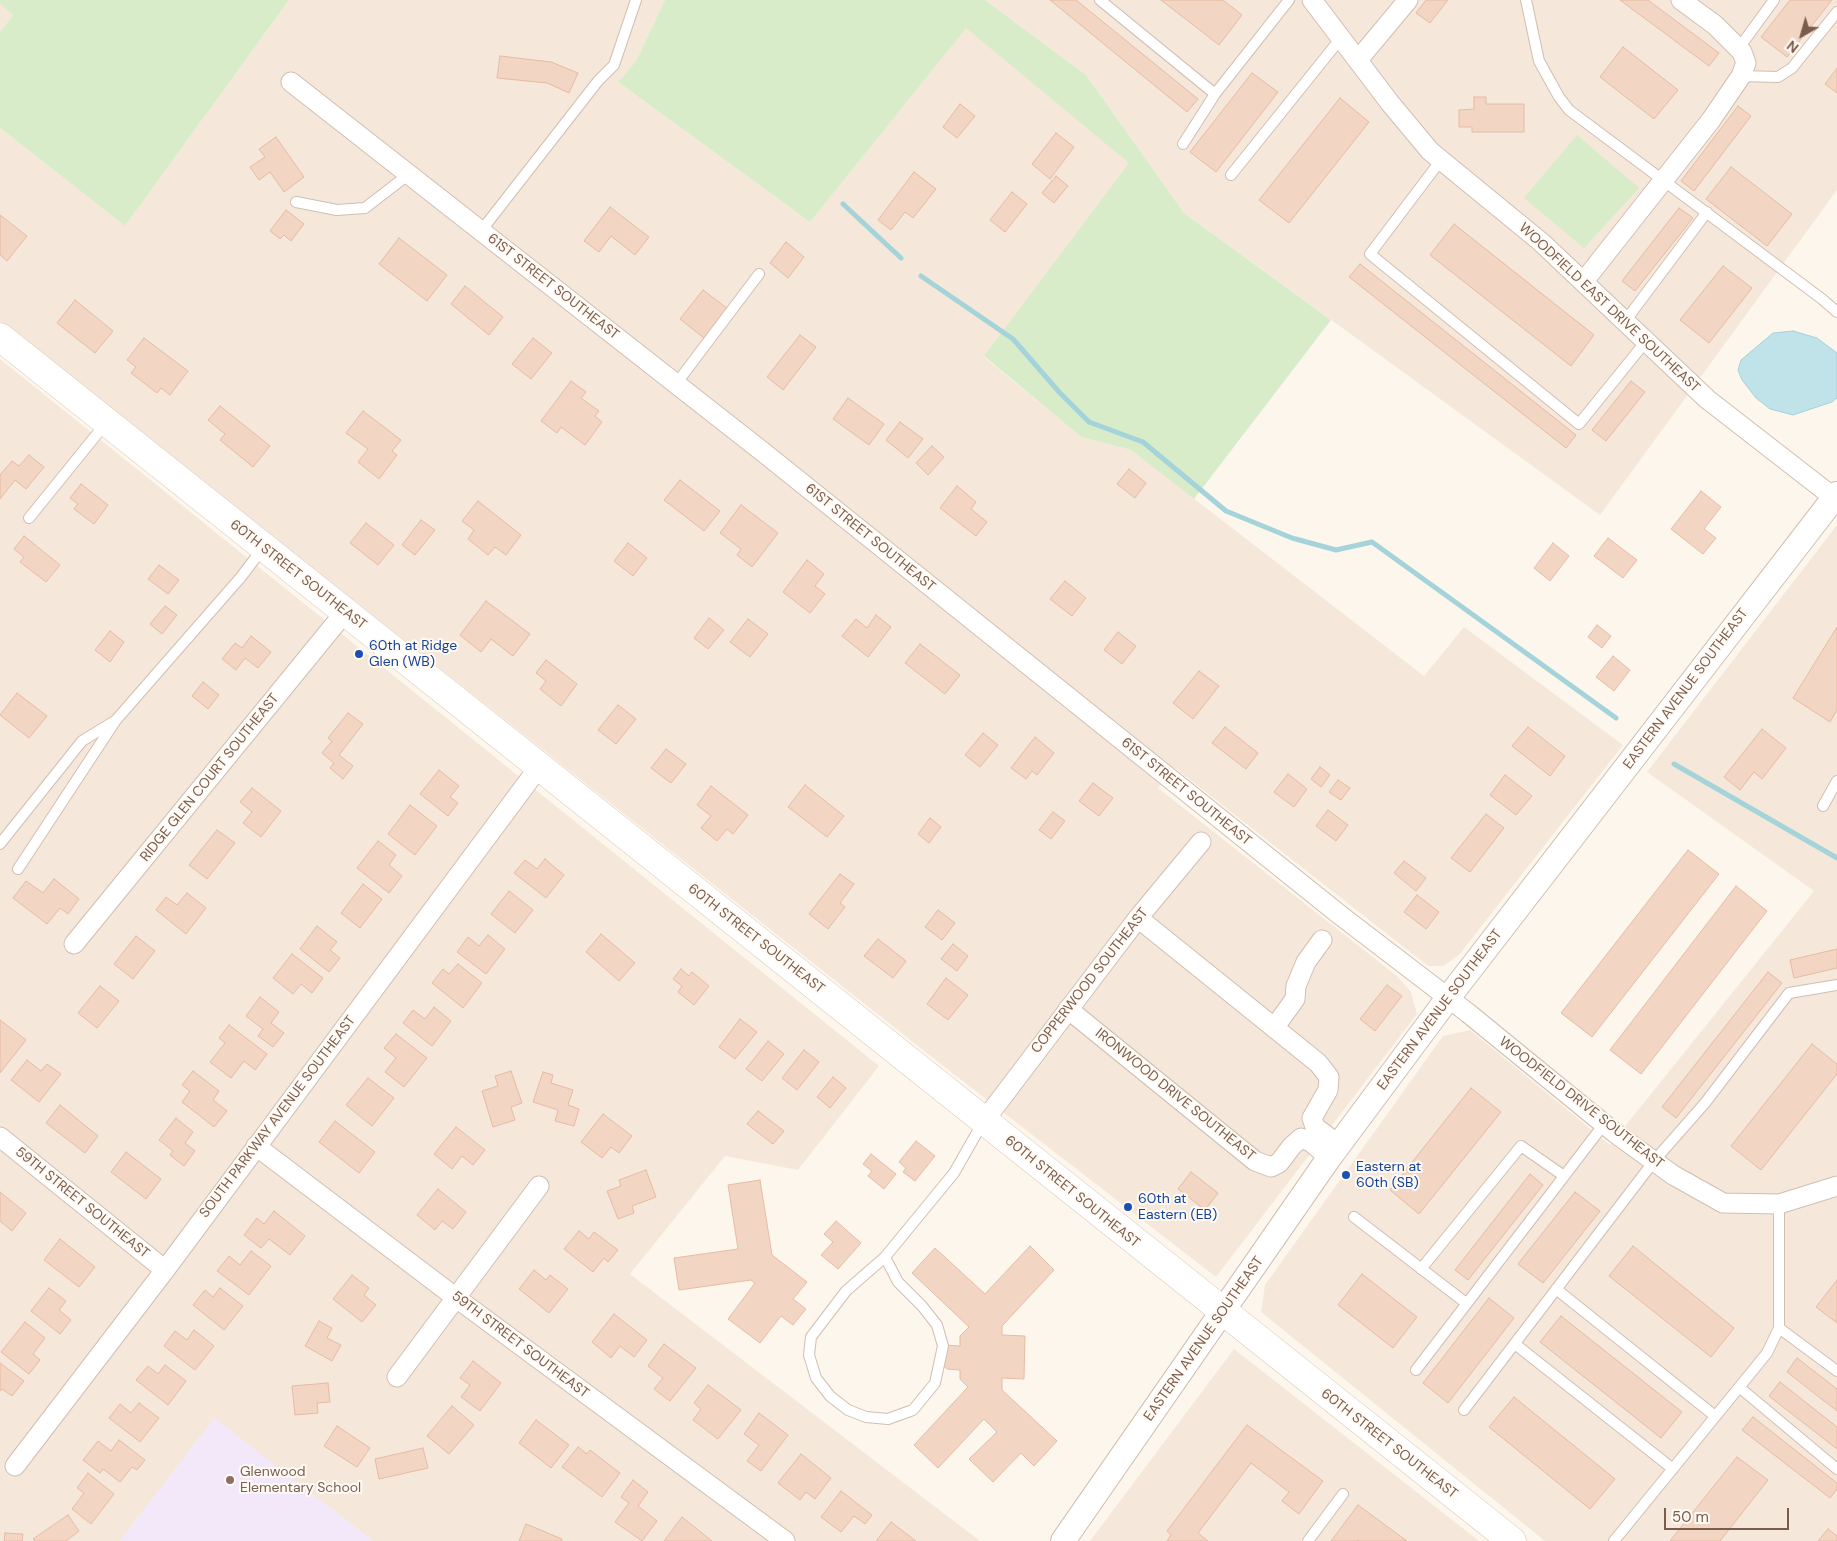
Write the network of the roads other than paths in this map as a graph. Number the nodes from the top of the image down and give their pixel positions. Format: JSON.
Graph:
{"nodes":[{"id":1,"x":636,"y":0,"type":"edge"},
{"id":2,"x":1100,"y":0,"type":"edge"},
{"id":3,"x":1289,"y":0,"type":"edge"},
{"id":4,"x":1312,"y":0,"type":"edge"},
{"id":5,"x":1408,"y":0,"type":"edge"},
{"id":6,"x":1526,"y":0,"type":"edge"},
{"id":7,"x":1682,"y":0,"type":"edge"},
{"id":8,"x":1774,"y":0,"type":"edge"},
{"id":9,"x":1837,"y":12,"type":"edge"},
{"id":10,"x":1341,"y":38,"type":"junction"},
{"id":11,"x":1738,"y":48,"type":"junction"},
{"id":12,"x":1358,"y":60,"type":"junction"},
{"id":13,"x":1741,"y":76,"type":"junction"},
{"id":14,"x":291,"y":82,"type":"dead end"},
{"id":15,"x":1215,"y":94,"type":"junction"},
{"id":16,"x":1183,"y":144,"type":"dead end"},
{"id":17,"x":1441,"y":160,"type":"junction"},
{"id":18,"x":409,"y":174,"type":"junction"},
{"id":19,"x":1231,"y":175,"type":"dead end"},
{"id":20,"x":1664,"y":180,"type":"junction"},
{"id":21,"x":296,"y":202,"type":"dead end"},
{"id":22,"x":1707,"y":212,"type":"junction"},
{"id":23,"x":481,"y":231,"type":"junction"},
{"id":24,"x":759,"y":274,"type":"dead end"},
{"id":25,"x":1584,"y":281,"type":"junction"},
{"id":26,"x":1837,"y":312,"type":"edge"},
{"id":27,"x":1626,"y":320,"type":"junction"},
{"id":28,"x":0,"y":337,"type":"edge"},
{"id":29,"x":1647,"y":340,"type":"junction"},
{"id":30,"x":676,"y":384,"type":"junction"},
{"id":31,"x":107,"y":422,"type":"junction"},
{"id":32,"x":1836,"y":497,"type":"edge"},
{"id":33,"x":29,"y":518,"type":"dead end"},
{"id":34,"x":264,"y":548,"type":"junction"},
{"id":35,"x":345,"y":612,"type":"junction"},
{"id":36,"x":116,"y":720,"type":"junction"},
{"id":37,"x":538,"y":767,"type":"junction"},
{"id":38,"x":1837,"y":781,"type":"edge"},
{"id":39,"x":1822,"y":806,"type":"dead end"},
{"id":40,"x":1200,"y":842,"type":"dead end"},
{"id":41,"x":0,"y":844,"type":"edge"},
{"id":42,"x":18,"y":869,"type":"dead end"},
{"id":43,"x":1138,"y":918,"type":"junction"},
{"id":44,"x":1322,"y":940,"type":"dead end"},
{"id":45,"x":74,"y":944,"type":"dead end"},
{"id":46,"x":1837,"y":984,"type":"edge"},
{"id":47,"x":1448,"y":998,"type":"junction"},
{"id":48,"x":1068,"y":1009,"type":"junction"},
{"id":49,"x":1274,"y":1028,"type":"junction"},
{"id":50,"x":984,"y":1121,"type":"junction"},
{"id":51,"x":1604,"y":1124,"type":"junction"},
{"id":52,"x":0,"y":1137,"type":"edge"},
{"id":53,"x":256,"y":1146,"type":"junction"},
{"id":54,"x":1334,"y":1151,"type":"junction"},
{"id":55,"x":1654,"y":1161,"type":"junction"},
{"id":56,"x":1564,"y":1176,"type":"junction"},
{"id":57,"x":539,"y":1186,"type":"dead end"},
{"id":58,"x":1837,"y":1186,"type":"edge"},
{"id":59,"x":1779,"y":1204,"type":"junction"},
{"id":60,"x":1354,"y":1217,"type":"dead end"},
{"id":61,"x":885,"y":1257,"type":"junction"},
{"id":62,"x":1421,"y":1269,"type":"junction"},
{"id":63,"x":165,"y":1270,"type":"junction"},
{"id":64,"x":1556,"y":1289,"type":"junction"},
{"id":65,"x":455,"y":1297,"type":"junction"},
{"id":66,"x":1466,"y":1304,"type":"junction"},
{"id":67,"x":1223,"y":1312,"type":"junction"},
{"id":68,"x":1779,"y":1328,"type":"junction"},
{"id":69,"x":1514,"y":1344,"type":"junction"},
{"id":70,"x":1416,"y":1370,"type":"dead end"},
{"id":71,"x":1837,"y":1371,"type":"edge"},
{"id":72,"x":397,"y":1377,"type":"dead end"},
{"id":73,"x":1739,"y":1388,"type":"junction"},
{"id":74,"x":1464,"y":1410,"type":"dead end"},
{"id":75,"x":1715,"y":1416,"type":"junction"},
{"id":76,"x":15,"y":1466,"type":"dead end"},
{"id":77,"x":1673,"y":1469,"type":"junction"},
{"id":78,"x":1837,"y":1469,"type":"edge"},
{"id":79,"x":1343,"y":1494,"type":"dead end"},
{"id":80,"x":784,"y":1541,"type":"edge"},
{"id":81,"x":1064,"y":1541,"type":"edge"},
{"id":82,"x":1308,"y":1541,"type":"edge"},
{"id":83,"x":1512,"y":1541,"type":"edge"},
{"id":84,"x":1614,"y":1541,"type":"edge"}],
"edges":[{"from":1,"to":23,"type":"lane"},
{"from":2,"to":15,"type":"lane"},
{"from":3,"to":15,"type":"lane"},
{"from":4,"to":10,"type":"street","name":"WOODFIELD EAST DRIVE SOUTHEAST"},
{"from":5,"to":12,"type":"street"},
{"from":6,"to":20,"type":"lane"},
{"from":7,"to":11,"type":"street"},
{"from":8,"to":11,"type":"lane"},
{"from":9,"to":13,"type":"lane"},
{"from":10,"to":12,"type":"street","name":"WOODFIELD EAST DRIVE SOUTHEAST"},
{"from":10,"to":19,"type":"lane"},
{"from":11,"to":13,"type":"street"},
{"from":12,"to":17,"type":"street","name":"WOODFIELD EAST DRIVE SOUTHEAST"},
{"from":13,"to":20,"type":"street"},
{"from":14,"to":18,"type":"street","name":"61ST STREET SOUTHEAST"},
{"from":15,"to":16,"type":"lane"},
{"from":17,"to":25,"type":"street","name":"WOODFIELD EAST DRIVE SOUTHEAST"},
{"from":17,"to":29,"type":"lane"},
{"from":18,"to":21,"type":"lane"},
{"from":18,"to":23,"type":"street","name":"61ST STREET SOUTHEAST"},
{"from":20,"to":22,"type":"lane"},
{"from":20,"to":25,"type":"street"},
{"from":22,"to":26,"type":"lane"},
{"from":22,"to":27,"type":"lane"},
{"from":23,"to":30,"type":"street","name":"61ST STREET SOUTHEAST"},
{"from":24,"to":30,"type":"lane"},
{"from":25,"to":27,"type":"street","name":"WOODFIELD EAST DRIVE SOUTHEAST"},
{"from":27,"to":29,"type":"street","name":"WOODFIELD EAST DRIVE SOUTHEAST"},
{"from":28,"to":31,"type":"main road","name":"60TH STREET SOUTHEAST"},
{"from":29,"to":32,"type":"street","name":"WOODFIELD EAST DRIVE SOUTHEAST"},
{"from":30,"to":47,"type":"street","name":"61ST STREET SOUTHEAST"},
{"from":31,"to":33,"type":"lane"},
{"from":31,"to":34,"type":"main road","name":"60TH STREET SOUTHEAST"},
{"from":32,"to":47,"type":"street","name":"EASTERN AVENUE SOUTHEAST"},
{"from":34,"to":35,"type":"main road","name":"60TH STREET SOUTHEAST"},
{"from":34,"to":36,"type":"lane"},
{"from":35,"to":37,"type":"main road","name":"60TH STREET SOUTHEAST"},
{"from":35,"to":45,"type":"street","name":"RIDGE GLEN COURT SOUTHEAST"},
{"from":36,"to":41,"type":"lane"},
{"from":36,"to":42,"type":"lane"},
{"from":37,"to":50,"type":"main road","name":"60TH STREET SOUTHEAST"},
{"from":37,"to":53,"type":"street","name":"SOUTH PARKWAY AVENUE SOUTHEAST"},
{"from":38,"to":39,"type":"lane"},
{"from":40,"to":43,"type":"street","name":"COPPERWOOD SOUTHEAST"},
{"from":43,"to":48,"type":"street","name":"COPPERWOOD SOUTHEAST"},
{"from":43,"to":49,"type":"street"},
{"from":44,"to":49,"type":"street"},
{"from":46,"to":55,"type":"lane"},
{"from":47,"to":51,"type":"street","name":"WOODFIELD DRIVE SOUTHEAST"},
{"from":47,"to":54,"type":"street","name":"EASTERN AVENUE SOUTHEAST"},
{"from":48,"to":50,"type":"street","name":"COPPERWOOD SOUTHEAST"},
{"from":48,"to":54,"type":"street","name":"IRONWOOD DRIVE SOUTHEAST"},
{"from":49,"to":54,"type":"street"},
{"from":50,"to":61,"type":"lane"},
{"from":50,"to":67,"type":"main road","name":"60TH STREET SOUTHEAST"},
{"from":51,"to":55,"type":"street","name":"WOODFIELD DRIVE SOUTHEAST"},
{"from":51,"to":56,"type":"lane"},
{"from":52,"to":63,"type":"street","name":"59TH STREET SOUTHEAST"},
{"from":53,"to":63,"type":"street","name":"SOUTH PARKWAY AVENUE SOUTHEAST"},
{"from":53,"to":65,"type":"street","name":"59TH STREET SOUTHEAST"},
{"from":54,"to":67,"type":"street","name":"EASTERN AVENUE SOUTHEAST"},
{"from":55,"to":59,"type":"street","name":"WOODFIELD DRIVE SOUTHEAST"},
{"from":55,"to":64,"type":"lane"},
{"from":56,"to":62,"type":"lane"},
{"from":56,"to":66,"type":"lane"},
{"from":57,"to":65,"type":"street"},
{"from":58,"to":59,"type":"street","name":"WOODFIELD DRIVE SOUTHEAST"},
{"from":59,"to":68,"type":"lane"},
{"from":60,"to":62,"type":"lane"},
{"from":61,"to":61,"type":"lane"},
{"from":62,"to":66,"type":"lane"},
{"from":63,"to":76,"type":"street","name":"SOUTH PARKWAY AVENUE SOUTHEAST"},
{"from":64,"to":69,"type":"lane"},
{"from":64,"to":75,"type":"lane"},
{"from":65,"to":72,"type":"street"},
{"from":65,"to":80,"type":"street","name":"59TH STREET SOUTHEAST"},
{"from":66,"to":70,"type":"lane"},
{"from":67,"to":81,"type":"street","name":"EASTERN AVENUE SOUTHEAST"},
{"from":67,"to":83,"type":"main road","name":"60TH STREET SOUTHEAST"},
{"from":68,"to":71,"type":"lane"},
{"from":68,"to":73,"type":"lane"},
{"from":69,"to":74,"type":"lane"},
{"from":69,"to":77,"type":"lane"},
{"from":73,"to":75,"type":"lane"},
{"from":73,"to":78,"type":"lane"},
{"from":75,"to":77,"type":"lane"},
{"from":77,"to":84,"type":"lane"},
{"from":79,"to":82,"type":"lane"}]}
